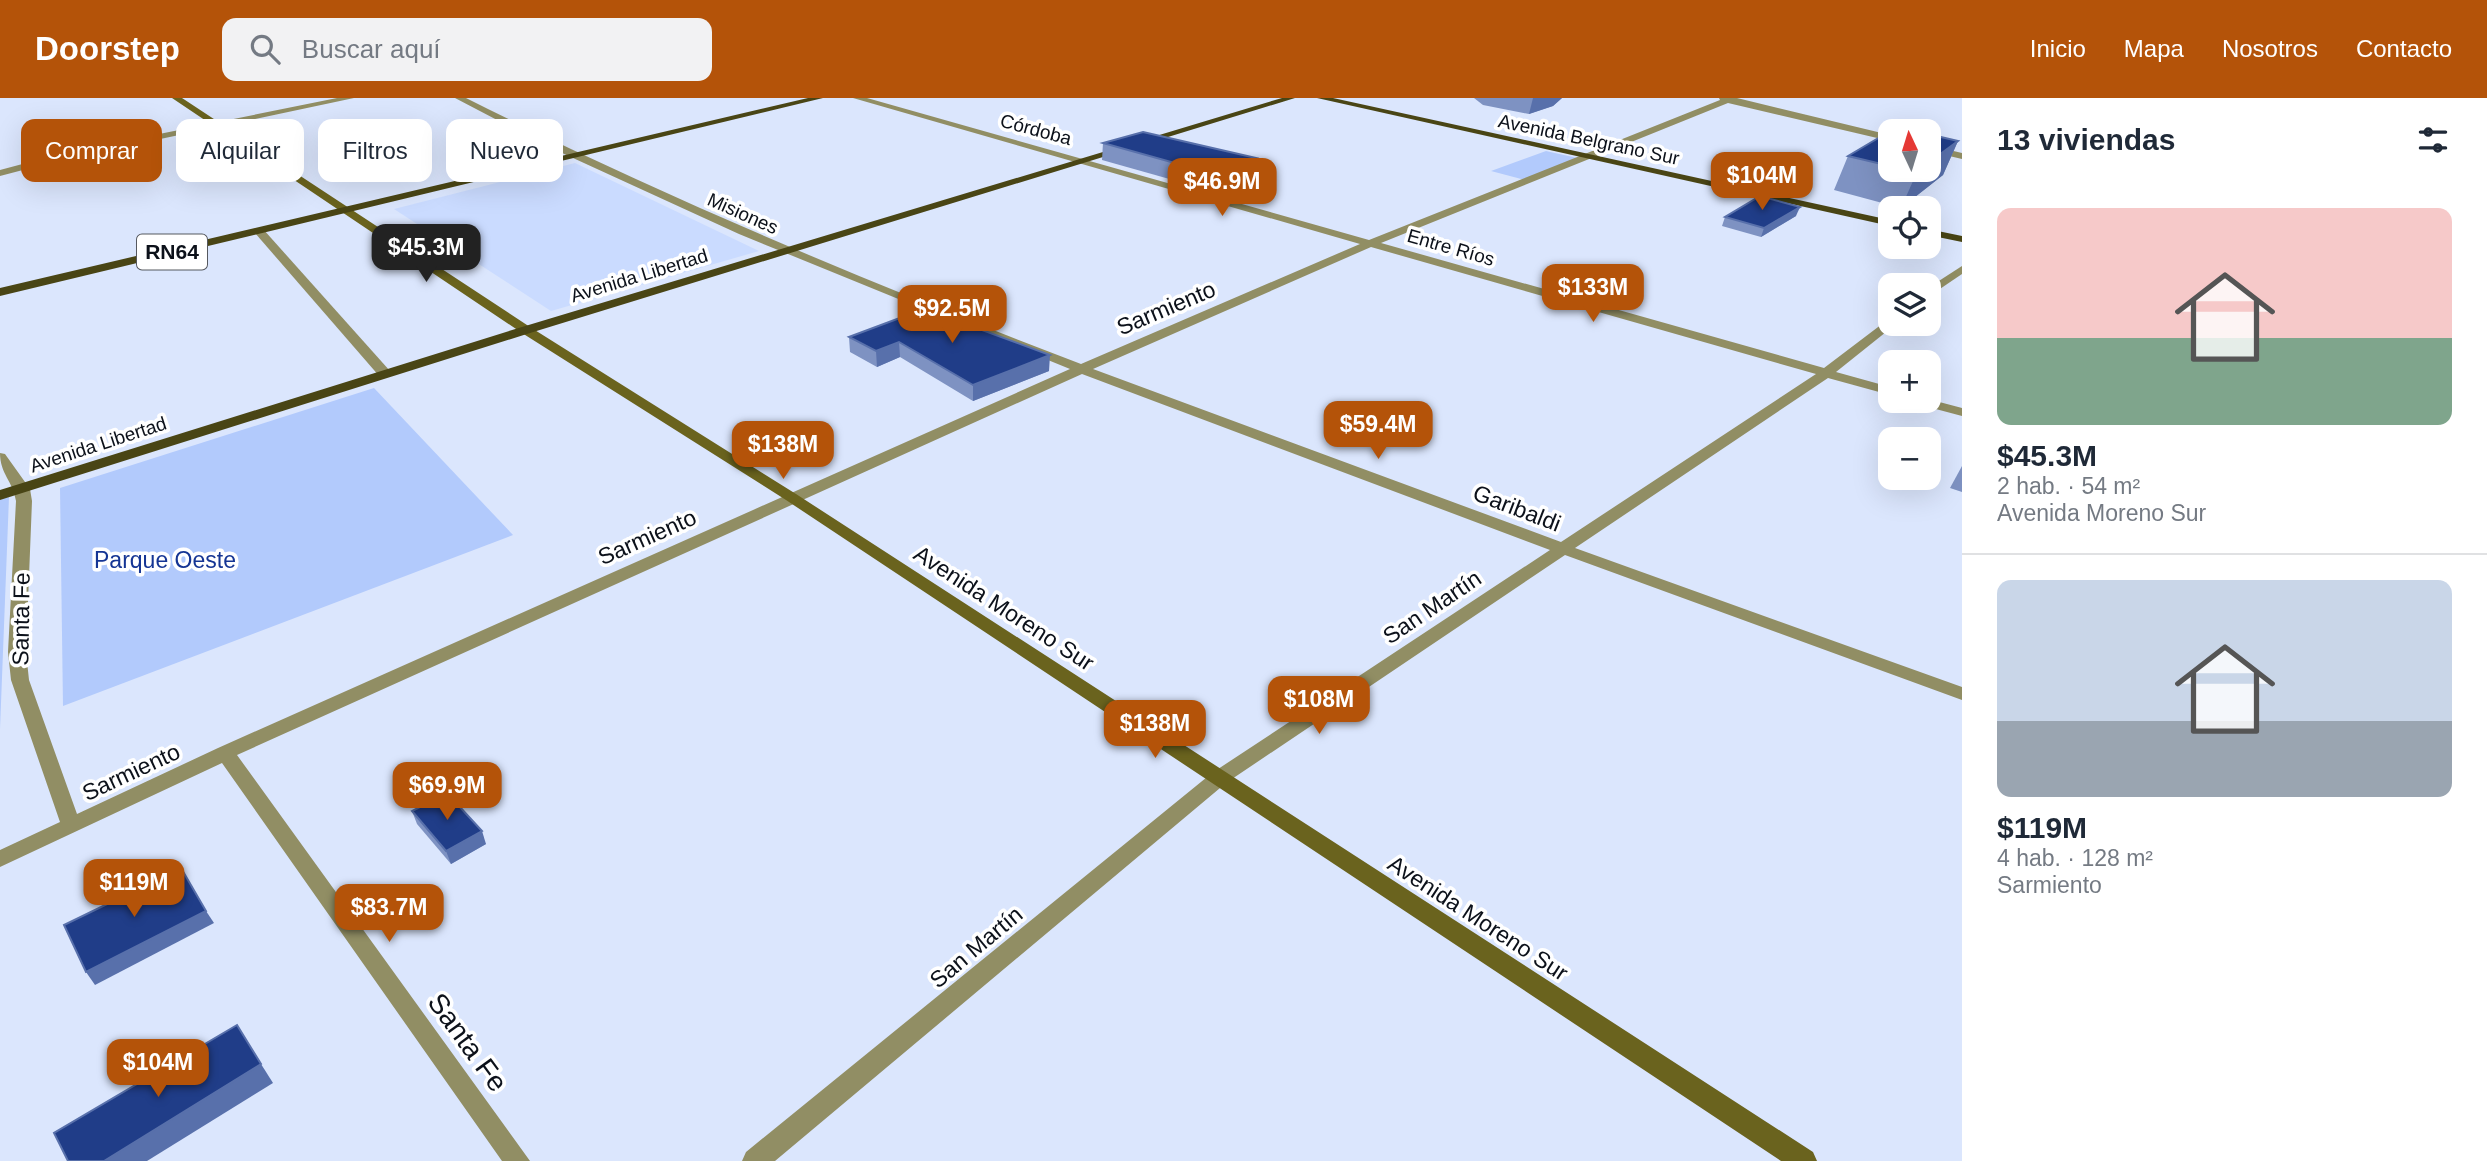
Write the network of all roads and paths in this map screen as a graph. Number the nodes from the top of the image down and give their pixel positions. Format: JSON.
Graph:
{"nodes":[{"id":1,"x":176,"y":98,"type":"edge"},
{"id":2,"x":350,"y":98,"type":"edge"},
{"id":3,"x":459,"y":98,"type":"edge"},
{"id":4,"x":819,"y":98,"type":"edge"},
{"id":5,"x":857,"y":98,"type":"edge"},
{"id":6,"x":1291,"y":98,"type":"edge"},
{"id":7,"x":1321,"y":98,"type":"edge"},
{"id":8,"x":1362,"y":98,"type":"edge"},
{"id":9,"x":1727,"y":99,"type":"edge"},
{"id":10,"x":206,"y":119,"type":"edge"},
{"id":11,"x":244,"y":119,"type":"edge"},
{"id":12,"x":1878,"y":135,"type":"edge"},
{"id":13,"x":1941,"y":151,"type":"edge"},
{"id":14,"x":1598,"y":154,"type":"junction"},
{"id":15,"x":570,"y":155,"type":"junction"},
{"id":16,"x":1962,"y":156,"type":"edge"},
{"id":17,"x":1084,"y":161,"type":"junction"},
{"id":18,"x":21,"y":162,"type":"edge"},
{"id":19,"x":0,"y":164,"type":"edge"},
{"id":20,"x":21,"y":167,"type":"edge"},
{"id":21,"x":0,"y":173,"type":"edge"},
{"id":22,"x":300,"y":182,"type":"edge"},
{"id":23,"x":343,"y":211,"type":"junction"},
{"id":24,"x":1878,"y":212,"type":"edge"},
{"id":25,"x":1878,"y":220,"type":"edge"},
{"id":26,"x":1941,"y":225,"type":"edge"},
{"id":27,"x":1962,"y":229,"type":"edge"},
{"id":28,"x":259,"y":231,"type":"junction"},
{"id":29,"x":1941,"y":235,"type":"edge"},
{"id":30,"x":1962,"y":239,"type":"edge"},
{"id":31,"x":1370,"y":244,"type":"junction"},
{"id":32,"x":785,"y":250,"type":"junction"},
{"id":33,"x":1962,"y":269,"type":"edge"},
{"id":34,"x":1941,"y":284,"type":"edge"},
{"id":35,"x":0,"y":292,"type":"edge"},
{"id":36,"x":526,"y":330,"type":"junction"},
{"id":37,"x":1878,"y":333,"type":"edge"},
{"id":38,"x":1081,"y":369,"type":"junction"},
{"id":39,"x":1826,"y":373,"type":"junction"},
{"id":40,"x":385,"y":374,"type":"junction"},
{"id":41,"x":1878,"y":388,"type":"edge"},
{"id":42,"x":1941,"y":406,"type":"edge"},
{"id":43,"x":1962,"y":412,"type":"edge"},
{"id":44,"x":0,"y":457,"type":"edge"},
{"id":45,"x":22,"y":489,"type":"junction"},
{"id":46,"x":0,"y":495,"type":"edge"},
{"id":47,"x":791,"y":497,"type":"junction"},
{"id":48,"x":1562,"y":550,"type":"junction"},
{"id":49,"x":1962,"y":694,"type":"edge"},
{"id":50,"x":225,"y":753,"type":"junction"},
{"id":51,"x":1219,"y":778,"type":"junction"},
{"id":52,"x":71,"y":824,"type":"junction"},
{"id":53,"x":0,"y":859,"type":"edge"},
{"id":54,"x":517,"y":1161,"type":"edge"},
{"id":55,"x":755,"y":1161,"type":"edge"},
{"id":56,"x":1804,"y":1161,"type":"edge"}],
"edges":[{"from":1,"to":10,"type":"street","name":"Avenida Moreno Sur"},
{"from":2,"to":11,"type":"street"},
{"from":3,"to":15,"type":"street","name":"Misiones"},
{"from":4,"to":15,"type":"main road"},
{"from":5,"to":17,"type":"street","name":"Córdoba"},
{"from":6,"to":17,"type":"main road","name":"Avenida Libertad"},
{"from":7,"to":14,"type":"main road","name":"Avenida Belgrano Sur"},
{"from":8,"to":14,"type":"main road","name":"Avenida Belgrano Sur"},
{"from":9,"to":12,"type":"street"},
{"from":9,"to":14,"type":"street","name":"Sarmiento"},
{"from":13,"to":16,"type":"street"},
{"from":14,"to":24,"type":"main road","name":"Avenida Belgrano Sur"},
{"from":14,"to":25,"type":"main road","name":"Avenida Belgrano Sur"},
{"from":14,"to":31,"type":"street","name":"Sarmiento"},
{"from":15,"to":23,"type":"main road"},
{"from":15,"to":32,"type":"street","name":"Misiones"},
{"from":17,"to":31,"type":"street","name":"Entre Ríos"},
{"from":17,"to":32,"type":"main road","name":"Avenida Libertad"},
{"from":18,"to":19,"type":"street"},
{"from":20,"to":21,"type":"street"},
{"from":22,"to":23,"type":"street","name":"Avenida Moreno Sur"},
{"from":23,"to":28,"type":"main road","number":"RN64"},
{"from":23,"to":36,"type":"street","name":"Avenida Moreno Sur"},
{"from":26,"to":27,"type":"main road"},
{"from":28,"to":35,"type":"main road","number":"RN64"},
{"from":28,"to":40,"type":"street"},
{"from":29,"to":30,"type":"main road"},
{"from":31,"to":38,"type":"street","name":"Sarmiento"},
{"from":31,"to":39,"type":"street","name":"Entre Ríos"},
{"from":32,"to":36,"type":"main road","name":"Avenida Libertad"},
{"from":32,"to":38,"type":"street","name":"Garibaldi"},
{"from":33,"to":34,"type":"street"},
{"from":36,"to":40,"type":"main road","name":"Avenida Libertad"},
{"from":36,"to":47,"type":"street","name":"Avenida Moreno Sur"},
{"from":37,"to":39,"type":"street","name":"San Martín"},
{"from":38,"to":47,"type":"street","name":"Sarmiento"},
{"from":38,"to":48,"type":"street","name":"Garibaldi"},
{"from":39,"to":41,"type":"street","name":"Entre Ríos"},
{"from":39,"to":48,"type":"street","name":"San Martín"},
{"from":40,"to":45,"type":"main road","name":"Avenida Libertad"},
{"from":42,"to":43,"type":"street"},
{"from":44,"to":45,"type":"street"},
{"from":45,"to":46,"type":"main road","name":"Avenida Libertad"},
{"from":45,"to":52,"type":"street","name":"Santa Fe"},
{"from":47,"to":50,"type":"street","name":"Sarmiento"},
{"from":47,"to":51,"type":"street","name":"Avenida Moreno Sur"},
{"from":48,"to":49,"type":"street","name":"Garibaldi"},
{"from":48,"to":51,"type":"street","name":"San Martín"},
{"from":50,"to":52,"type":"street","name":"Sarmiento"},
{"from":50,"to":54,"type":"street","name":"Santa Fe"},
{"from":51,"to":55,"type":"street","name":"San Martín"},
{"from":51,"to":56,"type":"street","name":"Avenida Moreno Sur"},
{"from":52,"to":53,"type":"street","name":"Sarmiento"}]}
